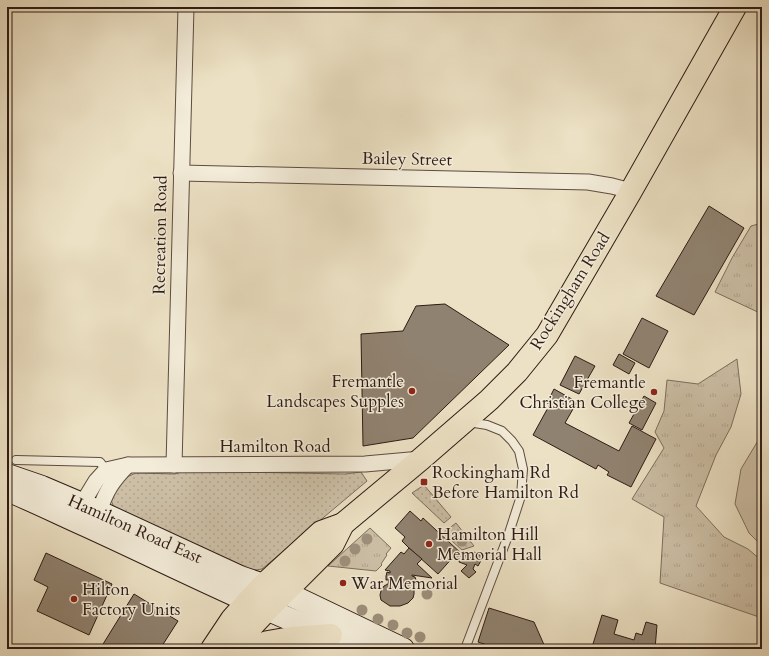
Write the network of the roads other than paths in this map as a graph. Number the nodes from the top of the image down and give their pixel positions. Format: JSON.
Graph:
{"nodes":[{"id":1,"x":186,"y":7,"type":"edge"},
{"id":2,"x":735,"y":7,"type":"edge"},
{"id":3,"x":181,"y":173,"type":"junction"},
{"id":4,"x":631,"y":191,"type":"junction"},
{"id":5,"x":465,"y":421,"type":"junction"},
{"id":6,"x":421,"y":458,"type":"junction"},
{"id":7,"x":128,"y":465,"type":"junction"},
{"id":8,"x":174,"y":465,"type":"junction"},
{"id":9,"x":11,"y":467,"type":"edge"},
{"id":10,"x":106,"y":470,"type":"junction"},
{"id":11,"x":7,"y":490,"type":"edge"},
{"id":12,"x":90,"y":508,"type":"junction"},
{"id":13,"x":343,"y":524,"type":"junction"},
{"id":14,"x":263,"y":585,"type":"junction"},
{"id":15,"x":284,"y":592,"type":"junction"},
{"id":16,"x":258,"y":605,"type":"junction"},
{"id":17,"x":331,"y":635,"type":"junction"},
{"id":18,"x":212,"y":649,"type":"edge"},
{"id":19,"x":234,"y":649,"type":"edge"},
{"id":20,"x":246,"y":649,"type":"edge"},
{"id":21,"x":367,"y":649,"type":"edge"},
{"id":22,"x":403,"y":649,"type":"edge"},
{"id":23,"x":464,"y":649,"type":"edge"}],
"edges":[{"from":1,"to":3,"type":"street","name":"Recreation Road"},
{"from":2,"to":4,"type":"main road","name":"Rockingham Road"},
{"from":3,"to":4,"type":"street","name":"Bailey Street"},
{"from":3,"to":8,"type":"street","name":"Recreation Road"},
{"from":4,"to":5,"type":"main road","name":"Rockingham Road"},
{"from":5,"to":6,"type":"main road","name":"Rockingham Road"},
{"from":5,"to":23,"type":"lane"},
{"from":6,"to":8,"type":"street","name":"Hamilton Road"},
{"from":6,"to":13,"type":"main road","name":"Rockingham Road"},
{"from":7,"to":8,"type":"street","name":"Hamilton Road"},
{"from":7,"to":10,"type":"street","name":"Hamilton Road"},
{"from":7,"to":12,"type":"street"},
{"from":9,"to":10,"type":"lane"},
{"from":9,"to":12,"type":"main road","name":"Hamilton Road East"},
{"from":10,"to":12,"type":"street"},
{"from":11,"to":16,"type":"main road","name":"Hamilton Road East"},
{"from":12,"to":14,"type":"main road","name":"Hamilton Road East"},
{"from":13,"to":14,"type":"main road","name":"Rockingham Road"},
{"from":13,"to":15,"type":"main road","name":"Rockingham Road"},
{"from":14,"to":15,"type":"main road","name":"Hamilton Road East"},
{"from":14,"to":16,"type":"main road","name":"Rockingham Road"},
{"from":15,"to":16,"type":"main road","name":"Rockingham Road"},
{"from":15,"to":22,"type":"main road","name":"Hamilton Road East"},
{"from":16,"to":17,"type":"main road","name":"Hamilton Road East"},
{"from":16,"to":18,"type":"main road","name":"Rockingham Road"},
{"from":16,"to":19,"type":"main road","name":"Rockingham Road"},
{"from":17,"to":20,"type":"main road"},
{"from":17,"to":21,"type":"main road","name":"Hamilton Road East"}]}
